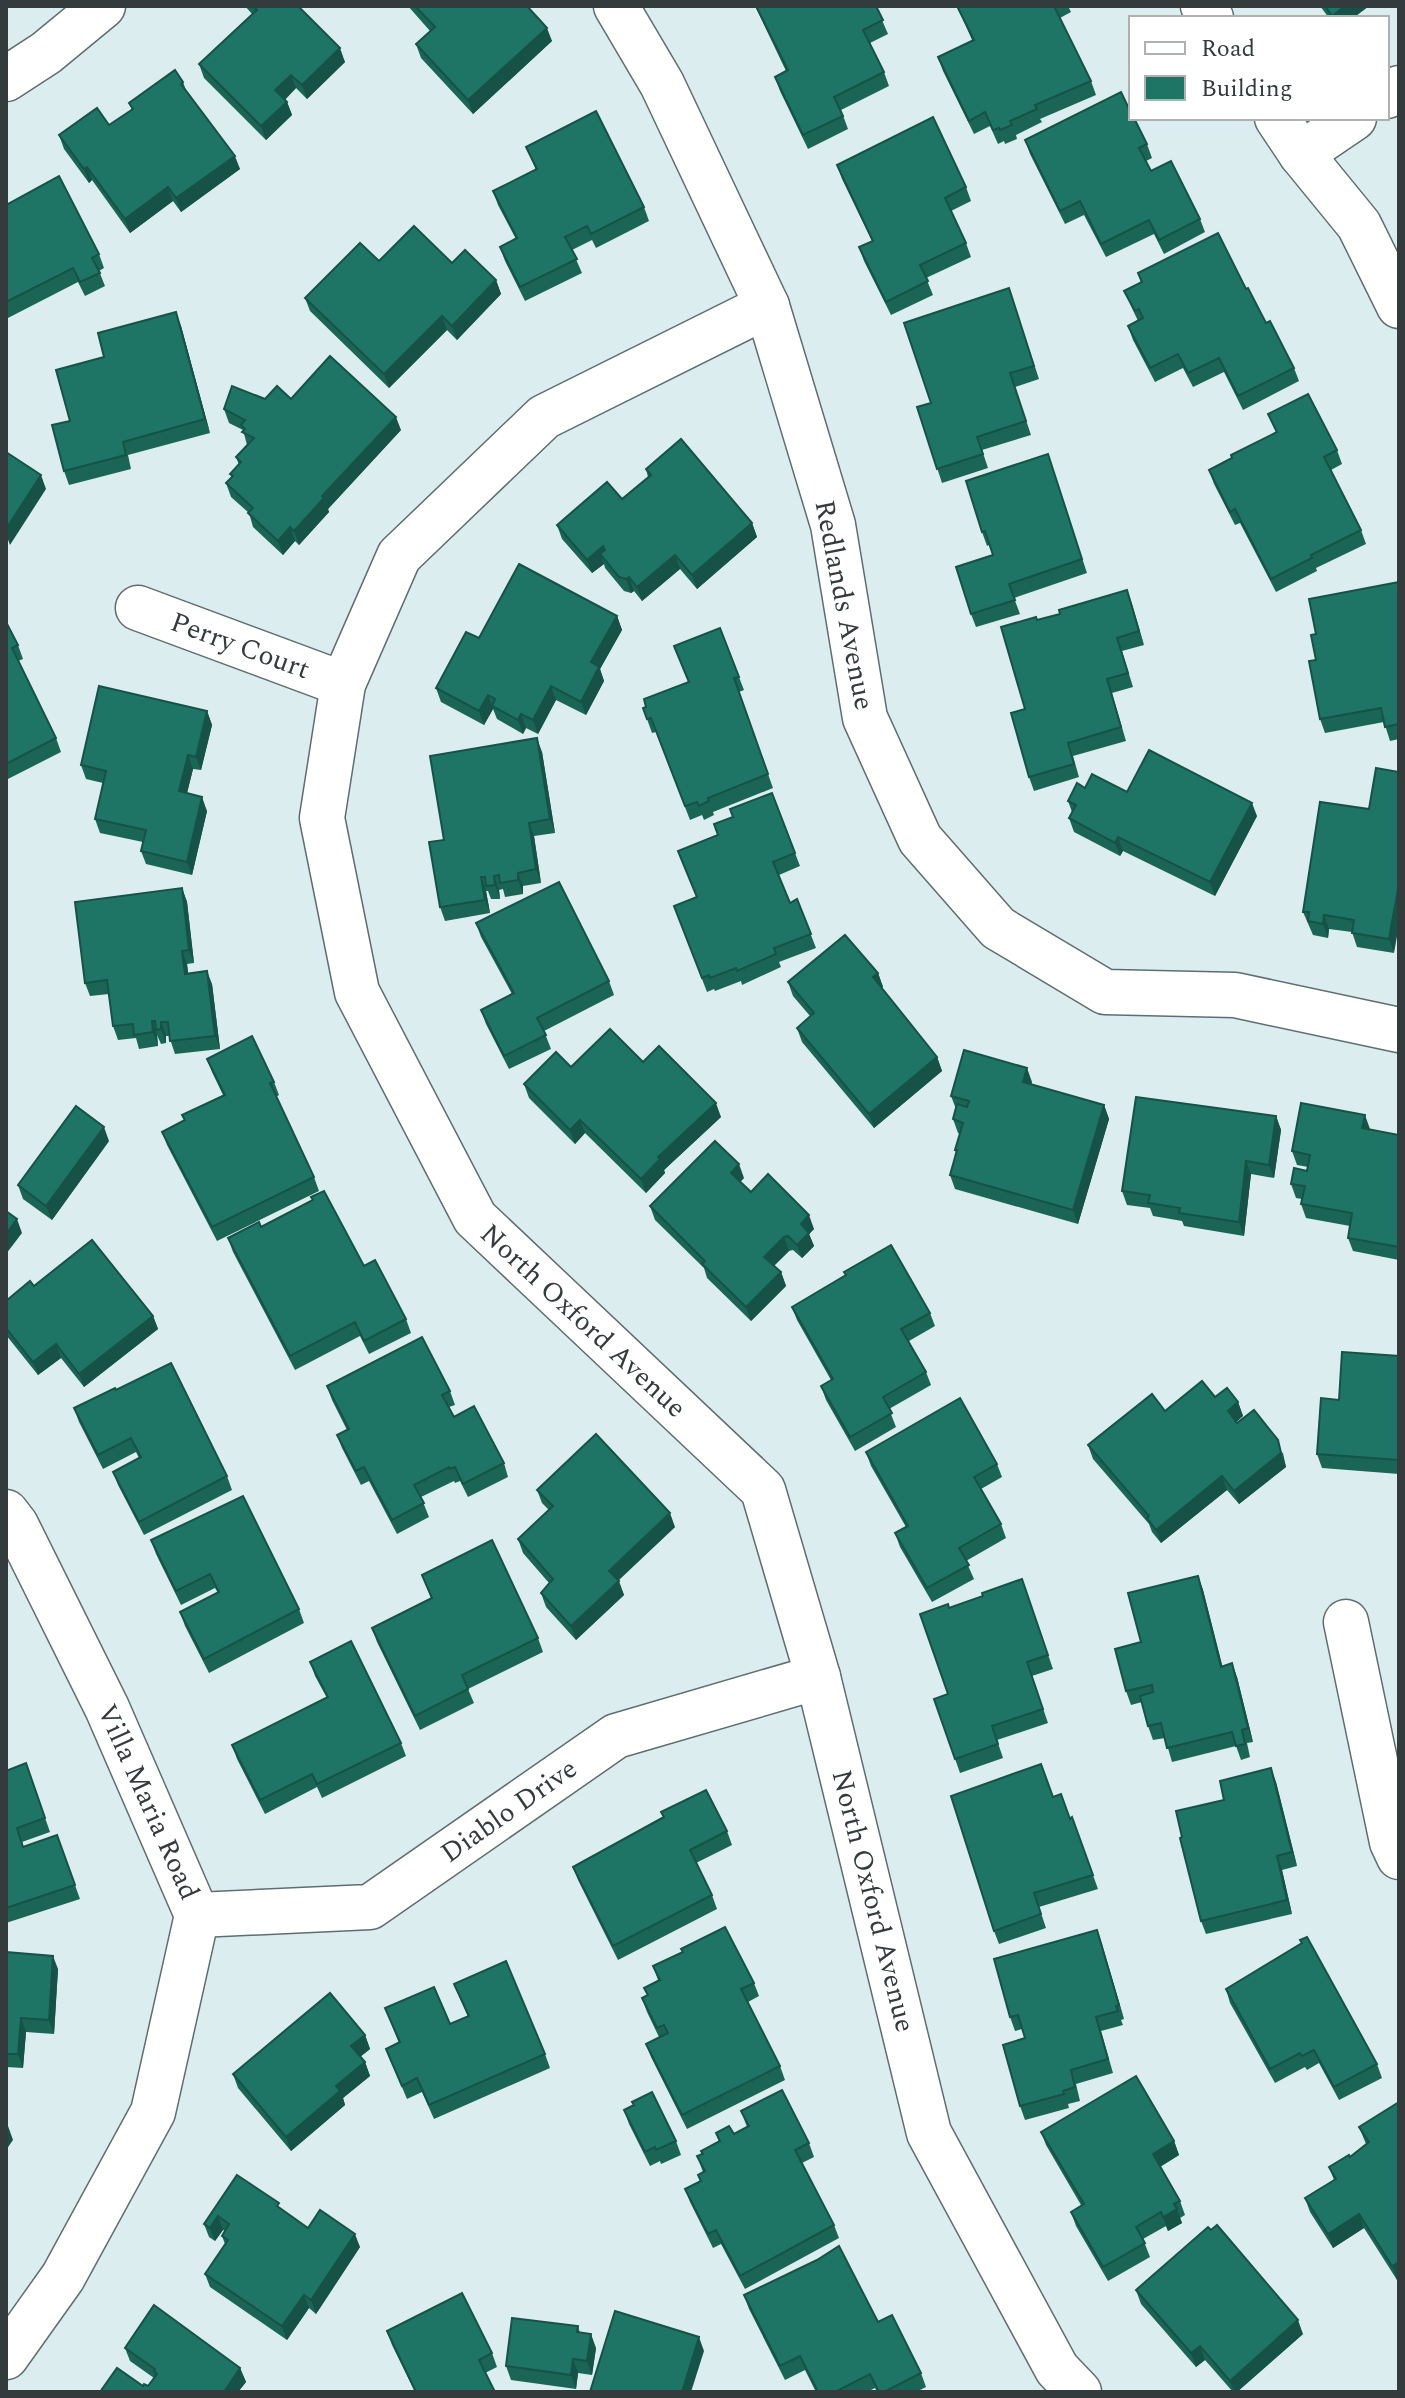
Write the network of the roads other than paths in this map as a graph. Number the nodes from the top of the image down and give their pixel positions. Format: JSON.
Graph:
{"nodes":[{"id":1,"x":103,"y":6,"type":"edge"},
{"id":2,"x":616,"y":6,"type":"edge"},
{"id":3,"x":6,"y":79,"type":"edge"},
{"id":4,"x":1278,"y":120,"type":"edge"},
{"id":5,"x":1351,"y":120,"type":"edge"},
{"id":6,"x":1301,"y":154,"type":"junction"},
{"id":7,"x":767,"y":306,"type":"junction"},
{"id":8,"x":1399,"y":306,"type":"edge"},
{"id":9,"x":138,"y":608,"type":"dead end"},
{"id":10,"x":343,"y":684,"type":"junction"},
{"id":11,"x":1399,"y":1030,"type":"edge"},
{"id":12,"x":6,"y":1512,"type":"edge"},
{"id":13,"x":1346,"y":1622,"type":"dead end"},
{"id":14,"x":818,"y":1677,"type":"junction"},
{"id":15,"x":1399,"y":1857,"type":"edge"},
{"id":16,"x":197,"y":1915,"type":"junction"},
{"id":17,"x":6,"y":2357,"type":"edge"},
{"id":18,"x":1079,"y":2392,"type":"edge"}],
"edges":[{"from":1,"to":3,"type":"street"},
{"from":2,"to":7,"type":"street","name":"Redlands Avenue"},
{"from":4,"to":6,"type":"street"},
{"from":5,"to":6,"type":"street"},
{"from":6,"to":8,"type":"street"},
{"from":7,"to":10,"type":"street","name":"North Oxford Avenue"},
{"from":7,"to":11,"type":"street","name":"Redlands Avenue"},
{"from":9,"to":10,"type":"street","name":"Perry Court"},
{"from":10,"to":14,"type":"street","name":"North Oxford Avenue"},
{"from":12,"to":16,"type":"street","name":"Villa Maria Road"},
{"from":13,"to":15,"type":"street"},
{"from":14,"to":16,"type":"street","name":"Diablo Drive"},
{"from":14,"to":18,"type":"street","name":"North Oxford Avenue"},
{"from":16,"to":17,"type":"street","name":"Villa Maria Road"}]}
